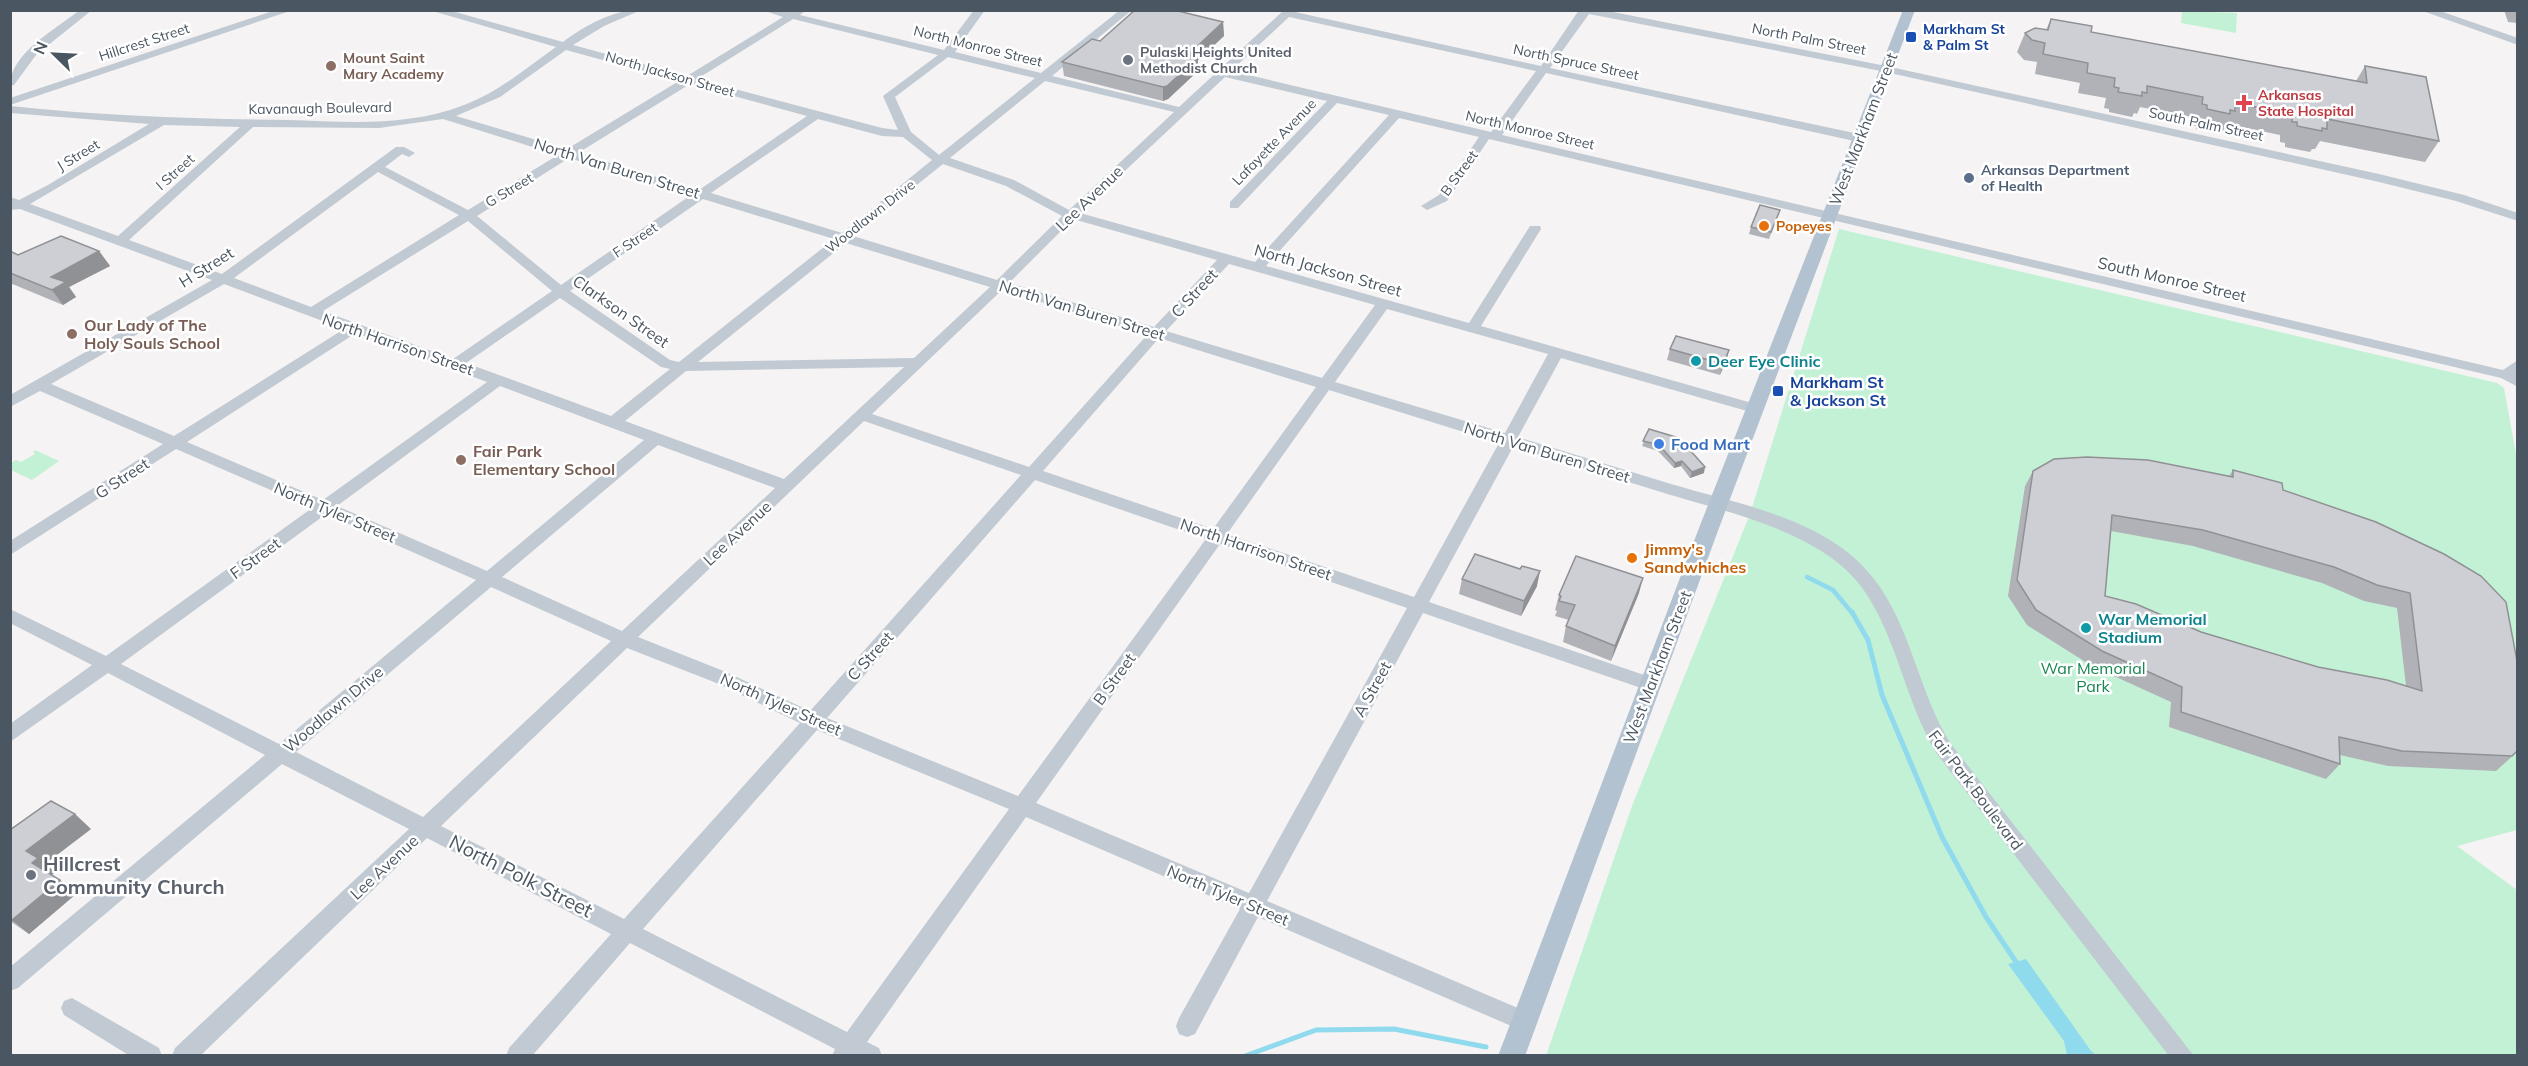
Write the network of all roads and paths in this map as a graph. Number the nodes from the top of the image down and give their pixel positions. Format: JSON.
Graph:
{"nodes":[{"id":1,"x":87,"y":10,"type":"edge"},
{"id":2,"x":288,"y":10,"type":"edge"},
{"id":3,"x":434,"y":10,"type":"edge"},
{"id":4,"x":479,"y":10,"type":"edge"},
{"id":5,"x":636,"y":10,"type":"edge"},
{"id":6,"x":767,"y":10,"type":"edge"},
{"id":7,"x":980,"y":10,"type":"edge"},
{"id":8,"x":1107,"y":10,"type":"edge"},
{"id":9,"x":2425,"y":10,"type":"edge"},
{"id":10,"x":2444,"y":10,"type":"edge"},
{"id":11,"x":1586,"y":11,"type":"edge"},
{"id":12,"x":1906,"y":11,"type":"edge"},
{"id":13,"x":1125,"y":12,"type":"edge"},
{"id":14,"x":1289,"y":12,"type":"edge"},
{"id":15,"x":796,"y":14,"type":"edge"},
{"id":16,"x":461,"y":17,"type":"junction"},
{"id":17,"x":2517,"y":35,"type":"edge"},
{"id":18,"x":2517,"y":42,"type":"edge"},
{"id":19,"x":565,"y":44,"type":"junction"},
{"id":20,"x":945,"y":54,"type":"junction"},
{"id":21,"x":1544,"y":70,"type":"junction"},
{"id":22,"x":1886,"y":70,"type":"junction"},
{"id":23,"x":1224,"y":73,"type":"junction"},
{"id":24,"x":1043,"y":77,"type":"junction"},
{"id":25,"x":689,"y":79,"type":"junction"},
{"id":26,"x":10,"y":83,"type":"edge"},
{"id":27,"x":30,"y":95,"type":"junction"},
{"id":28,"x":1335,"y":99,"type":"junction"},
{"id":29,"x":10,"y":102,"type":"edge"},
{"id":30,"x":20,"y":110,"type":"edge"},
{"id":31,"x":1182,"y":111,"type":"junction"},
{"id":32,"x":1396,"y":114,"type":"junction"},
{"id":33,"x":816,"y":115,"type":"junction"},
{"id":34,"x":444,"y":116,"type":"junction"},
{"id":35,"x":10,"y":120,"type":"edge"},
{"id":36,"x":159,"y":123,"type":"junction"},
{"id":37,"x":250,"y":124,"type":"junction"},
{"id":38,"x":906,"y":134,"type":"junction"},
{"id":39,"x":1490,"y":136,"type":"junction"},
{"id":40,"x":1859,"y":138,"type":"junction"},
{"id":41,"x":409,"y":153,"type":"dead end"},
{"id":42,"x":569,"y":154,"type":"junction"},
{"id":43,"x":941,"y":160,"type":"junction"},
{"id":44,"x":376,"y":167,"type":"junction"},
{"id":45,"x":702,"y":194,"type":"junction"},
{"id":46,"x":13,"y":205,"type":"edge"},
{"id":47,"x":1234,"y":205,"type":"dead end"},
{"id":48,"x":1427,"y":206,"type":"dead end"},
{"id":49,"x":468,"y":215,"type":"junction"},
{"id":50,"x":1072,"y":215,"type":"junction"},
{"id":51,"x":1829,"y":216,"type":"junction"},
{"id":52,"x":2517,"y":217,"type":"edge"},
{"id":53,"x":1535,"y":229,"type":"dead end"},
{"id":54,"x":843,"y":236,"type":"junction"},
{"id":55,"x":119,"y":242,"type":"junction"},
{"id":56,"x":1227,"y":258,"type":"junction"},
{"id":57,"x":1258,"y":267,"type":"junction"},
{"id":58,"x":224,"y":279,"type":"junction"},
{"id":59,"x":1000,"y":284,"type":"junction"},
{"id":60,"x":560,"y":291,"type":"junction"},
{"id":61,"x":1384,"y":303,"type":"junction"},
{"id":62,"x":310,"y":313,"type":"junction"},
{"id":63,"x":1473,"y":327,"type":"junction"},
{"id":64,"x":354,"y":328,"type":"junction"},
{"id":65,"x":1156,"y":333,"type":"junction"},
{"id":66,"x":1557,"y":352,"type":"junction"},
{"id":67,"x":918,"y":362,"type":"junction"},
{"id":68,"x":454,"y":364,"type":"junction"},
{"id":69,"x":2517,"y":364,"type":"edge"},
{"id":70,"x":682,"y":367,"type":"junction"},
{"id":71,"x":2512,"y":378,"type":"edge"},
{"id":72,"x":499,"y":380,"type":"junction"},
{"id":73,"x":40,"y":385,"type":"junction"},
{"id":74,"x":1323,"y":385,"type":"junction"},
{"id":75,"x":10,"y":402,"type":"edge"},
{"id":76,"x":1754,"y":408,"type":"junction"},
{"id":77,"x":861,"y":415,"type":"junction"},
{"id":78,"x":614,"y":422,"type":"junction"},
{"id":79,"x":656,"y":438,"type":"junction"},
{"id":80,"x":1508,"y":440,"type":"junction"},
{"id":81,"x":174,"y":444,"type":"junction"},
{"id":82,"x":1032,"y":474,"type":"junction"},
{"id":83,"x":786,"y":486,"type":"junction"},
{"id":84,"x":1719,"y":504,"type":"junction"},
{"id":85,"x":325,"y":507,"type":"junction"},
{"id":86,"x":1217,"y":535,"type":"junction"},
{"id":87,"x":10,"y":549,"type":"edge"},
{"id":88,"x":487,"y":579,"type":"junction"},
{"id":89,"x":1419,"y":605,"type":"junction"},
{"id":90,"x":10,"y":615,"type":"edge"},
{"id":91,"x":624,"y":639,"type":"junction"},
{"id":92,"x":108,"y":665,"type":"junction"},
{"id":93,"x":1650,"y":684,"type":"junction"},
{"id":94,"x":813,"y":720,"type":"junction"},
{"id":95,"x":10,"y":735,"type":"edge"},
{"id":96,"x":281,"y":753,"type":"junction"},
{"id":97,"x":1023,"y":807,"type":"junction"},
{"id":98,"x":425,"y":827,"type":"junction"},
{"id":99,"x":1253,"y":905,"type":"junction"},
{"id":100,"x":627,"y":931,"type":"junction"},
{"id":101,"x":10,"y":981,"type":"edge"},
{"id":102,"x":72,"y":1008,"type":"dead end"},
{"id":103,"x":1524,"y":1021,"type":"junction"},
{"id":104,"x":1187,"y":1026,"type":"dead end"},
{"id":105,"x":847,"y":1050,"type":"edge"},
{"id":106,"x":151,"y":1056,"type":"edge"},
{"id":107,"x":183,"y":1056,"type":"edge"},
{"id":108,"x":516,"y":1056,"type":"edge"},
{"id":109,"x":872,"y":1056,"type":"edge"},
{"id":110,"x":1511,"y":1056,"type":"edge"},
{"id":111,"x":2183,"y":1056,"type":"edge"}],
"edges":[{"from":1,"to":26,"type":"street"},
{"from":2,"to":27,"type":"street","name":"Hillcrest Street"},
{"from":3,"to":16,"type":"street","name":"North Jackson Street"},
{"from":4,"to":16,"type":"street"},
{"from":5,"to":19,"type":"street","name":"Kavanaugh Boulevard"},
{"from":6,"to":15,"type":"street","name":"North Monroe Street"},
{"from":7,"to":20,"type":"street","name":"North Jackson Street"},
{"from":8,"to":13,"type":"street"},
{"from":9,"to":18,"type":"street"},
{"from":10,"to":17,"type":"street"},
{"from":11,"to":21,"type":"street","name":"B Street"},
{"from":11,"to":22,"type":"street","name":"North Palm Street"},
{"from":12,"to":22,"type":"main road","name":"West Markham Street"},
{"from":13,"to":24,"type":"street","name":"Woodlawn Drive"},
{"from":14,"to":21,"type":"street","name":"North Spruce Street"},
{"from":14,"to":23,"type":"street","name":"Lee Avenue"},
{"from":15,"to":20,"type":"street","name":"North Monroe Street"},
{"from":15,"to":25,"type":"street","name":"G Street"},
{"from":16,"to":19,"type":"street","name":"North Jackson Street"},
{"from":19,"to":25,"type":"street","name":"North Jackson Street"},
{"from":19,"to":34,"type":"street","name":"Kavanaugh Boulevard"},
{"from":20,"to":24,"type":"street","name":"North Monroe Street"},
{"from":20,"to":38,"type":"street","name":"North Jackson Street"},
{"from":21,"to":39,"type":"street","name":"B Street"},
{"from":21,"to":40,"type":"street","name":"North Spruce Street"},
{"from":22,"to":40,"type":"main road","name":"West Markham Street"},
{"from":22,"to":52,"type":"street","name":"South Palm Street"},
{"from":23,"to":28,"type":"street","name":"North Monroe Street"},
{"from":23,"to":31,"type":"street","name":"Lee Avenue"},
{"from":24,"to":31,"type":"street","name":"North Monroe Street"},
{"from":24,"to":43,"type":"street","name":"Woodlawn Drive"},
{"from":25,"to":33,"type":"street","name":"North Jackson Street"},
{"from":25,"to":42,"type":"street","name":"G Street"},
{"from":27,"to":29,"type":"street","name":"Hillcrest Street"},
{"from":27,"to":30,"type":"street"},
{"from":28,"to":32,"type":"street","name":"North Monroe Street"},
{"from":28,"to":47,"type":"street","name":"Lafayette Avenue"},
{"from":30,"to":35,"type":"street"},
{"from":30,"to":36,"type":"street","name":"Kavanaugh Boulevard"},
{"from":31,"to":50,"type":"street","name":"Lee Avenue"},
{"from":32,"to":39,"type":"street","name":"North Monroe Street"},
{"from":32,"to":57,"type":"street"},
{"from":33,"to":38,"type":"street","name":"North Jackson Street"},
{"from":33,"to":45,"type":"street","name":"F Street"},
{"from":34,"to":37,"type":"street","name":"Kavanaugh Boulevard"},
{"from":34,"to":42,"type":"street","name":"North Van Buren Street"},
{"from":36,"to":37,"type":"street","name":"Kavanaugh Boulevard"},
{"from":36,"to":46,"type":"street","name":"J Street"},
{"from":37,"to":55,"type":"street","name":"I Street"},
{"from":38,"to":43,"type":"street","name":"North Jackson Street"},
{"from":39,"to":48,"type":"street","name":"B Street"},
{"from":39,"to":51,"type":"street","name":"North Monroe Street"},
{"from":40,"to":51,"type":"main road","name":"West Markham Street"},
{"from":41,"to":44,"type":"street","name":"H Street"},
{"from":42,"to":45,"type":"street","name":"North Van Buren Street"},
{"from":42,"to":49,"type":"street","name":"G Street"},
{"from":43,"to":50,"type":"street","name":"North Jackson Street"},
{"from":43,"to":54,"type":"street","name":"Woodlawn Drive"},
{"from":44,"to":49,"type":"street","name":"Clarkson Street"},
{"from":44,"to":58,"type":"street","name":"H Street"},
{"from":45,"to":54,"type":"street","name":"North Van Buren Street"},
{"from":45,"to":60,"type":"street","name":"F Street"},
{"from":46,"to":55,"type":"street","name":"North Harrison Street"},
{"from":49,"to":60,"type":"street","name":"Clarkson Street"},
{"from":49,"to":62,"type":"street","name":"G Street"},
{"from":50,"to":56,"type":"street","name":"North Jackson Street"},
{"from":50,"to":59,"type":"street","name":"Lee Avenue"},
{"from":51,"to":71,"type":"street","name":"South Monroe Street"},
{"from":51,"to":76,"type":"main road","name":"West Markham Street"},
{"from":53,"to":63,"type":"street"},
{"from":54,"to":59,"type":"street","name":"North Van Buren Street"},
{"from":54,"to":70,"type":"street","name":"Woodlawn Drive"},
{"from":55,"to":58,"type":"street","name":"North Harrison Street"},
{"from":56,"to":57,"type":"street","name":"North Jackson Street"},
{"from":56,"to":65,"type":"street","name":"C Street"},
{"from":57,"to":61,"type":"street","name":"North Jackson Street"},
{"from":58,"to":62,"type":"street","name":"North Harrison Street"},
{"from":58,"to":73,"type":"street","name":"H Street"},
{"from":59,"to":65,"type":"street","name":"North Van Buren Street"},
{"from":59,"to":67,"type":"street","name":"Lee Avenue"},
{"from":60,"to":68,"type":"street","name":"F Street"},
{"from":60,"to":70,"type":"street","name":"Clarkson Street"},
{"from":61,"to":63,"type":"street","name":"North Jackson Street"},
{"from":61,"to":74,"type":"street","name":"B Street"},
{"from":62,"to":64,"type":"street","name":"North Harrison Street"},
{"from":63,"to":66,"type":"street","name":"North Jackson Street"},
{"from":64,"to":68,"type":"street","name":"North Harrison Street"},
{"from":64,"to":81,"type":"street","name":"G Street"},
{"from":65,"to":74,"type":"street","name":"North Van Buren Street"},
{"from":65,"to":82,"type":"street","name":"C Street"},
{"from":66,"to":76,"type":"street","name":"North Jackson Street"},
{"from":66,"to":80,"type":"street","name":"A Street"},
{"from":67,"to":70,"type":"street","name":"Clarkson Street"},
{"from":67,"to":77,"type":"street","name":"Lee Avenue"},
{"from":68,"to":72,"type":"street","name":"North Harrison Street"},
{"from":69,"to":71,"type":"street"},
{"from":70,"to":78,"type":"street","name":"Woodlawn Drive"},
{"from":72,"to":78,"type":"street","name":"North Harrison Street"},
{"from":72,"to":85,"type":"street","name":"F Street"},
{"from":73,"to":75,"type":"street","name":"H Street"},
{"from":73,"to":81,"type":"street","name":"North Tyler Street"},
{"from":74,"to":80,"type":"street","name":"North Van Buren Street"},
{"from":74,"to":86,"type":"street","name":"B Street"},
{"from":76,"to":84,"type":"main road","name":"West Markham Street"},
{"from":77,"to":82,"type":"street","name":"North Harrison Street"},
{"from":77,"to":83,"type":"street","name":"Lee Avenue"},
{"from":78,"to":79,"type":"street","name":"North Harrison Street"},
{"from":79,"to":83,"type":"street","name":"North Harrison Street"},
{"from":79,"to":88,"type":"street","name":"Woodlawn Drive"},
{"from":80,"to":84,"type":"street","name":"North Van Buren Street"},
{"from":80,"to":89,"type":"street","name":"A Street"},
{"from":81,"to":85,"type":"street","name":"North Tyler Street"},
{"from":81,"to":87,"type":"street","name":"G Street"},
{"from":82,"to":86,"type":"street","name":"North Harrison Street"},
{"from":82,"to":94,"type":"street","name":"C Street"},
{"from":83,"to":91,"type":"street","name":"Lee Avenue"},
{"from":84,"to":93,"type":"main road","name":"West Markham Street"},
{"from":84,"to":111,"type":"street","name":"Fair Park Boulevard"},
{"from":85,"to":88,"type":"street","name":"North Tyler Street"},
{"from":85,"to":92,"type":"street","name":"F Street"},
{"from":86,"to":89,"type":"street","name":"North Harrison Street"},
{"from":86,"to":97,"type":"street","name":"B Street"},
{"from":88,"to":91,"type":"street","name":"North Tyler Street"},
{"from":88,"to":96,"type":"street","name":"Woodlawn Drive"},
{"from":89,"to":93,"type":"street","name":"North Harrison Street"},
{"from":89,"to":99,"type":"street","name":"A Street"},
{"from":90,"to":92,"type":"street","name":"North Polk Street"},
{"from":91,"to":94,"type":"street","name":"North Tyler Street"},
{"from":91,"to":98,"type":"street","name":"Lee Avenue"},
{"from":92,"to":95,"type":"street","name":"F Street"},
{"from":92,"to":96,"type":"street","name":"North Polk Street"},
{"from":93,"to":103,"type":"main road","name":"West Markham Street"},
{"from":94,"to":97,"type":"street","name":"North Tyler Street"},
{"from":94,"to":100,"type":"street","name":"C Street"},
{"from":96,"to":98,"type":"street","name":"North Polk Street"},
{"from":96,"to":101,"type":"street","name":"Woodlawn Drive"},
{"from":97,"to":99,"type":"street","name":"North Tyler Street"},
{"from":97,"to":105,"type":"street","name":"B Street"},
{"from":98,"to":100,"type":"street","name":"North Polk Street"},
{"from":98,"to":107,"type":"street","name":"Lee Avenue"},
{"from":99,"to":103,"type":"street","name":"North Tyler Street"},
{"from":99,"to":104,"type":"street","name":"A Street"},
{"from":100,"to":105,"type":"street","name":"North Polk Street"},
{"from":100,"to":108,"type":"street","name":"C Street"},
{"from":102,"to":106,"type":"street"},
{"from":103,"to":110,"type":"main road","name":"West Markham Street"},
{"from":105,"to":109,"type":"street","name":"North Polk Street"}]}
